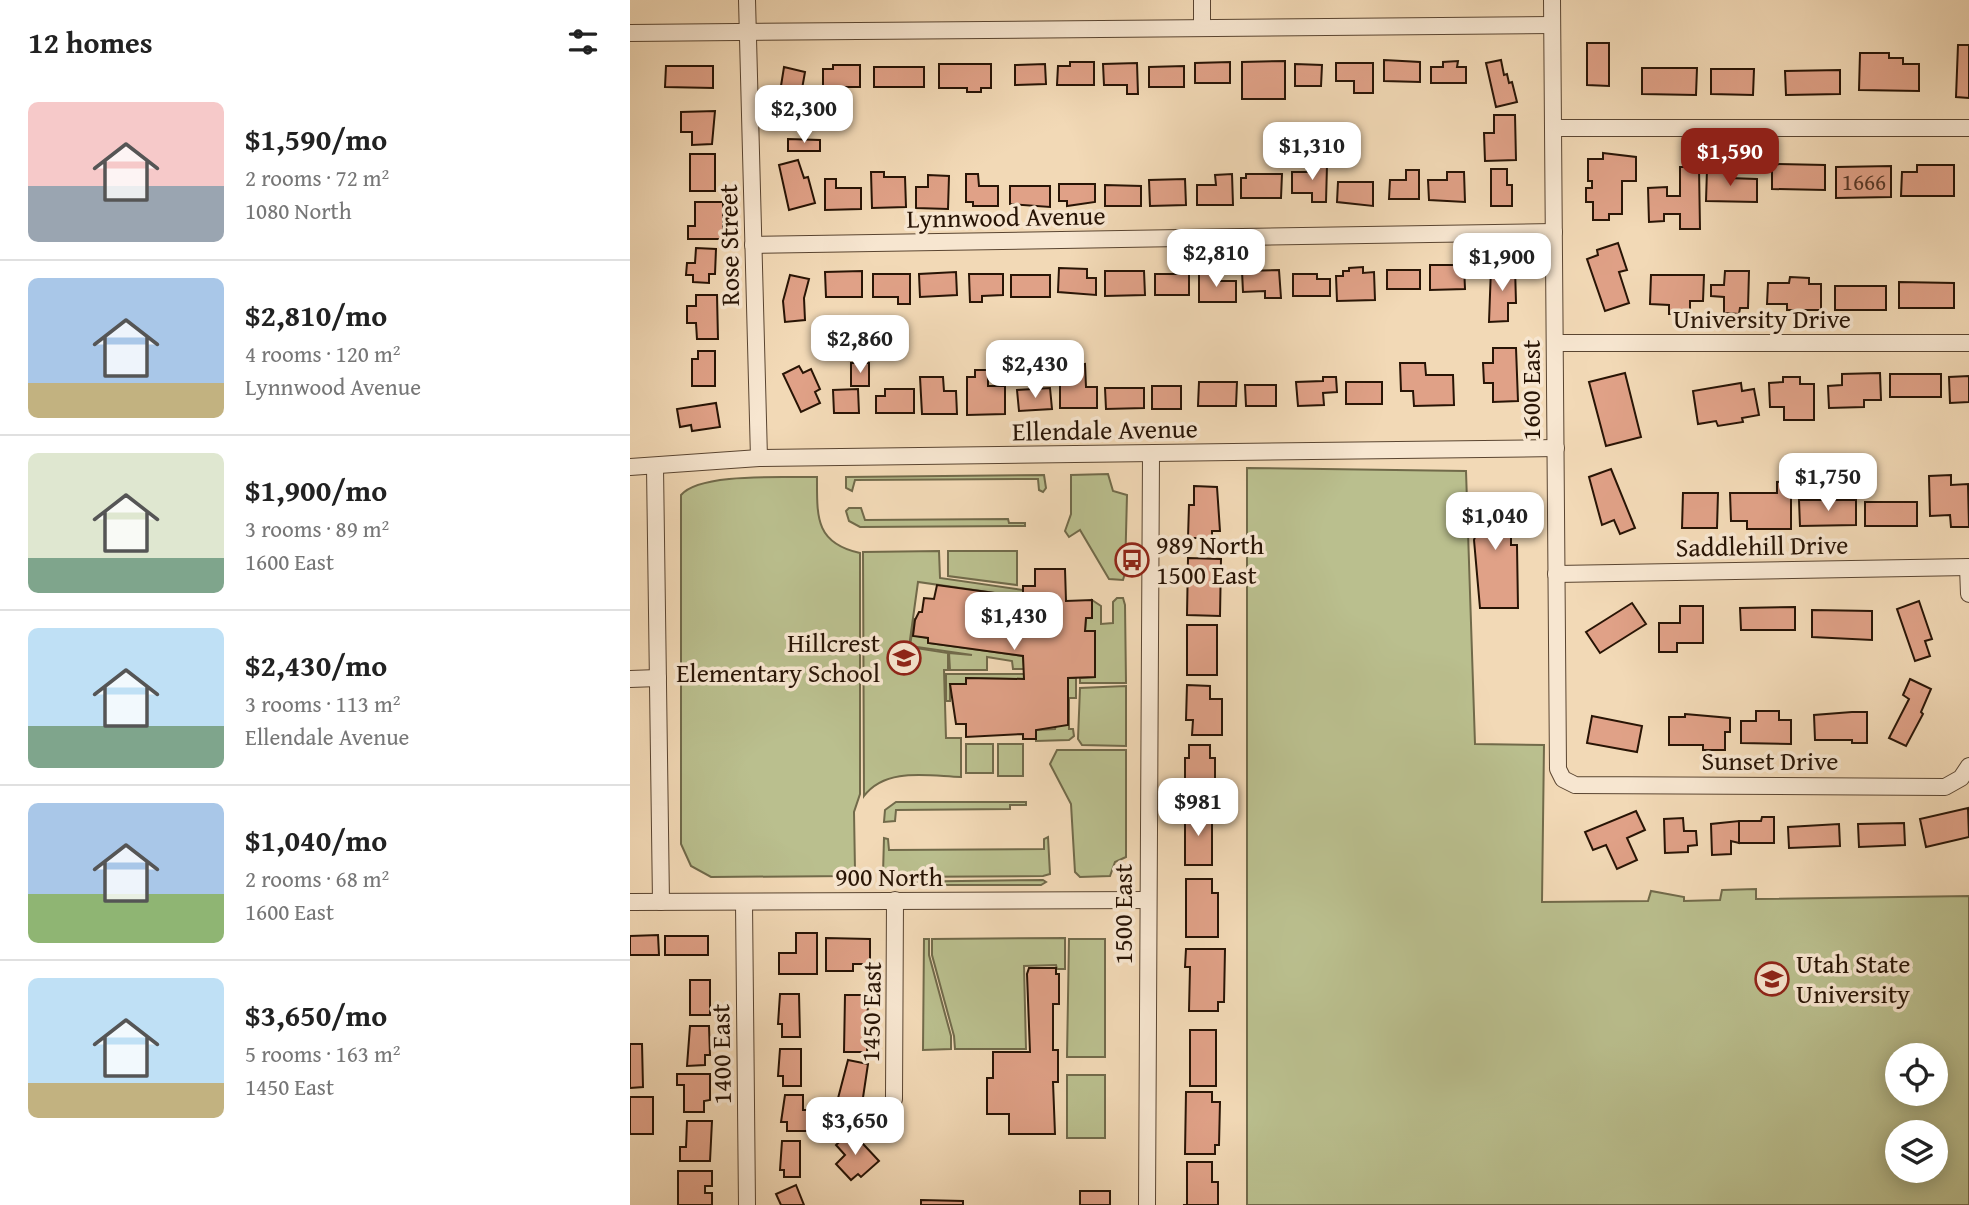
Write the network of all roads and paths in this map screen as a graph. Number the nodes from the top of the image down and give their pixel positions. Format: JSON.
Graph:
{"nodes":[{"id":1,"x":747,"y":0,"type":"edge"},
{"id":2,"x":1202,"y":0,"type":"edge"},
{"id":3,"x":1552,"y":0,"type":"edge"},
{"id":4,"x":1552,"y":24,"type":"junction"},
{"id":5,"x":1202,"y":26,"type":"junction"},
{"id":6,"x":750,"y":30,"type":"junction"},
{"id":7,"x":630,"y":33,"type":"edge"},
{"id":8,"x":1553,"y":128,"type":"junction"},
{"id":9,"x":1969,"y":128,"type":"edge"},
{"id":10,"x":1554,"y":232,"type":"junction"},
{"id":11,"x":753,"y":245,"type":"junction"},
{"id":12,"x":1555,"y":343,"type":"junction"},
{"id":13,"x":1969,"y":343,"type":"edge"},
{"id":14,"x":1556,"y":448,"type":"junction"},
{"id":15,"x":1150,"y":455,"type":"junction"},
{"id":16,"x":759,"y":458,"type":"junction"},
{"id":17,"x":630,"y":467,"type":"edge"},
{"id":18,"x":655,"y":467,"type":"junction"},
{"id":19,"x":1969,"y":566,"type":"edge"},
{"id":20,"x":1556,"y":574,"type":"junction"},
{"id":21,"x":1969,"y":594,"type":"edge"},
{"id":22,"x":658,"y":678,"type":"junction"},
{"id":23,"x":630,"y":679,"type":"edge"},
{"id":24,"x":1969,"y":766,"type":"edge"},
{"id":25,"x":1563,"y":779,"type":"joint"},
{"id":26,"x":895,"y":900,"type":"junction"},
{"id":27,"x":1147,"y":900,"type":"junction"},
{"id":28,"x":630,"y":902,"type":"edge"},
{"id":29,"x":661,"y":902,"type":"junction"},
{"id":30,"x":744,"y":902,"type":"junction"},
{"id":31,"x":883,"y":1122,"type":"dead end"},
{"id":32,"x":747,"y":1205,"type":"edge"},
{"id":33,"x":1147,"y":1205,"type":"edge"}],
"edges":[{"from":1,"to":6,"type":"street"},
{"from":2,"to":5,"type":"street"},
{"from":3,"to":4,"type":"street","name":"1600 East"},
{"from":4,"to":5,"type":"street"},
{"from":4,"to":8,"type":"street","name":"1600 East"},
{"from":5,"to":6,"type":"street"},
{"from":6,"to":7,"type":"street"},
{"from":6,"to":11,"type":"street","name":"Rose Street"},
{"from":8,"to":9,"type":"street"},
{"from":8,"to":10,"type":"street","name":"1600 East"},
{"from":10,"to":11,"type":"street","name":"Lynnwood Avenue"},
{"from":10,"to":12,"type":"street","name":"1600 East"},
{"from":11,"to":16,"type":"street","name":"Rose Street"},
{"from":12,"to":13,"type":"street","name":"University Drive"},
{"from":12,"to":14,"type":"street","name":"1600 East"},
{"from":14,"to":15,"type":"street","name":"Ellendale Avenue"},
{"from":14,"to":20,"type":"street","name":"1600 East"},
{"from":15,"to":16,"type":"street","name":"Ellendale Avenue"},
{"from":15,"to":27,"type":"street","name":"1500 East"},
{"from":16,"to":18,"type":"street","name":"Ellendale Avenue"},
{"from":17,"to":18,"type":"street","name":"Ellendale Avenue"},
{"from":18,"to":22,"type":"street"},
{"from":19,"to":20,"type":"street","name":"Saddlehill Drive"},
{"from":19,"to":21,"type":"street"},
{"from":20,"to":25,"type":"street","name":"1600 East"},
{"from":22,"to":23,"type":"street"},
{"from":22,"to":29,"type":"street"},
{"from":24,"to":25,"type":"street","name":"Sunset Drive"},
{"from":26,"to":27,"type":"street","name":"900 North"},
{"from":26,"to":30,"type":"street","name":"900 North"},
{"from":26,"to":31,"type":"street","name":"1450 East"},
{"from":27,"to":33,"type":"street","name":"1500 East"},
{"from":28,"to":29,"type":"street","name":"900 North"},
{"from":29,"to":30,"type":"street","name":"900 North"},
{"from":30,"to":32,"type":"street","name":"1400 East"}]}
